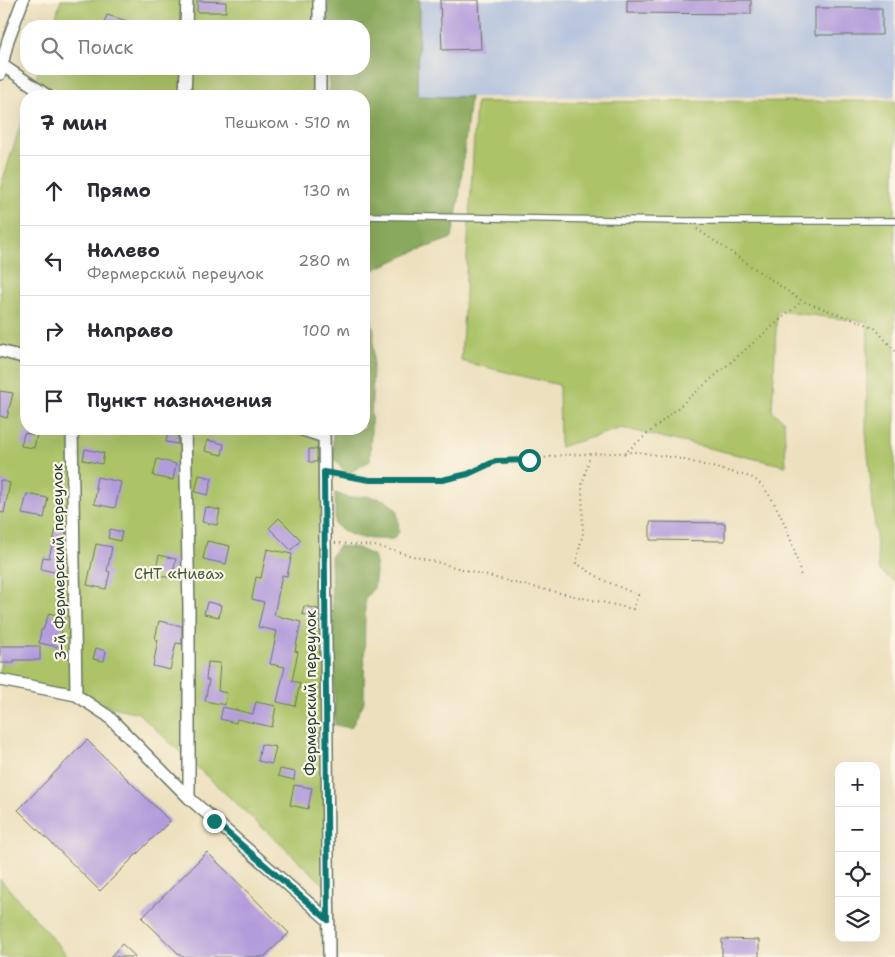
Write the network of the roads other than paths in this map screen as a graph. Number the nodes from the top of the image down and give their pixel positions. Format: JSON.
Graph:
{"nodes":[{"id":1,"x":23,"y":0,"type":"edge"},
{"id":2,"x":187,"y":0,"type":"edge"},
{"id":3,"x":319,"y":0,"type":"edge"},
{"id":4,"x":186,"y":20,"type":"edge"},
{"id":5,"x":319,"y":20,"type":"edge"},
{"id":6,"x":1,"y":70,"type":"edge"},
{"id":7,"x":186,"y":75,"type":"edge"},
{"id":8,"x":320,"y":75,"type":"edge"},
{"id":9,"x":37,"y":90,"type":"edge"},
{"id":10,"x":186,"y":90,"type":"edge"},
{"id":11,"x":320,"y":90,"type":"edge"},
{"id":12,"x":370,"y":216,"type":"edge"},
{"id":13,"x":895,"y":220,"type":"edge"},
{"id":14,"x":0,"y":351,"type":"edge"},
{"id":15,"x":20,"y":356,"type":"edge"},
{"id":16,"x":72,"y":435,"type":"edge"},
{"id":17,"x":185,"y":435,"type":"edge"},
{"id":18,"x":324,"y":435,"type":"edge"},
{"id":19,"x":0,"y":680,"type":"edge"},
{"id":20,"x":76,"y":695,"type":"junction"},
{"id":21,"x":189,"y":798,"type":"junction"},
{"id":22,"x":328,"y":920,"type":"junction"},
{"id":23,"x":329,"y":957,"type":"edge"}],
"edges":[{"from":1,"to":6,"type":"street"},
{"from":2,"to":4,"type":"street"},
{"from":3,"to":5,"type":"street"},
{"from":6,"to":9,"type":"street"},
{"from":7,"to":10,"type":"street"},
{"from":8,"to":11,"type":"street"},
{"from":12,"to":13,"type":"lane"},
{"from":14,"to":15,"type":"street"},
{"from":16,"to":20,"type":"street","name":"3-й Фермерский переулок"},
{"from":17,"to":21,"type":"street"},
{"from":18,"to":22,"type":"street","name":"Фермерский переулок"},
{"from":19,"to":20,"type":"street"},
{"from":20,"to":21,"type":"street"},
{"from":21,"to":22,"type":"street"},
{"from":22,"to":23,"type":"street","name":"Фермерский переулок"}]}
